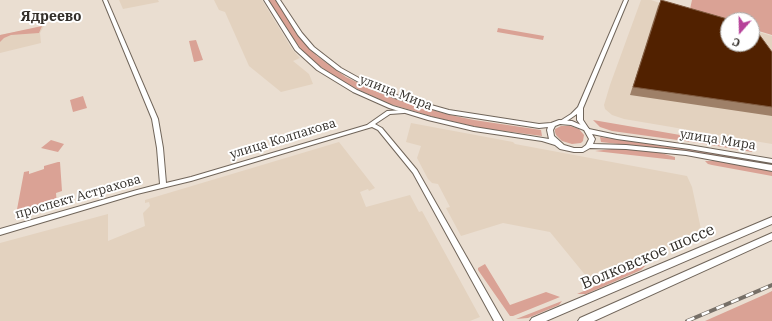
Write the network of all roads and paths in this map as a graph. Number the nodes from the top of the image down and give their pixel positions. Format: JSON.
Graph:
{"nodes":[{"id":1,"x":105,"y":0,"type":"edge"},
{"id":2,"x":266,"y":0,"type":"edge"},
{"id":3,"x":278,"y":0,"type":"edge"},
{"id":4,"x":626,"y":0,"type":"edge"},
{"id":5,"x":380,"y":102,"type":"junction"},
{"id":6,"x":580,"y":108,"type":"junction"},
{"id":7,"x":404,"y":111,"type":"junction"},
{"id":8,"x":384,"y":114,"type":"junction"},
{"id":9,"x":379,"y":120,"type":"junction"},
{"id":10,"x":562,"y":122,"type":"junction"},
{"id":11,"x":369,"y":125,"type":"junction"},
{"id":12,"x":552,"y":125,"type":"junction"},
{"id":13,"x":380,"y":129,"type":"junction"},
{"id":14,"x":587,"y":130,"type":"junction"},
{"id":15,"x":557,"y":143,"type":"junction"},
{"id":16,"x":589,"y":146,"type":"junction"},
{"id":17,"x":772,"y":161,"type":"edge"},
{"id":18,"x":772,"y":168,"type":"edge"},
{"id":19,"x":163,"y":186,"type":"junction"},
{"id":20,"x":772,"y":220,"type":"edge"},
{"id":21,"x":0,"y":232,"type":"edge"},
{"id":22,"x":772,"y":236,"type":"edge"},
{"id":23,"x":499,"y":321,"type":"edge"},
{"id":24,"x":535,"y":321,"type":"edge"},
{"id":25,"x":583,"y":321,"type":"edge"}],
"edges":[{"from":1,"to":19,"type":"street"},
{"from":2,"to":5,"type":"main road","name":"улица Мира"},
{"from":3,"to":12,"type":"main road","name":"улица Мира"},
{"from":4,"to":6,"type":"street"},
{"from":5,"to":7,"type":"main road","name":"улица Мира"},
{"from":5,"to":8,"type":"street"},
{"from":6,"to":10,"type":"street"},
{"from":6,"to":14,"type":"street"},
{"from":7,"to":8,"type":"street"},
{"from":7,"to":15,"type":"main road","name":"улица Мира"},
{"from":8,"to":9,"type":"street"},
{"from":9,"to":11,"type":"street","name":"улица Колпакова"},
{"from":9,"to":13,"type":"street"},
{"from":10,"to":12,"type":"main road"},
{"from":10,"to":14,"type":"main road"},
{"from":11,"to":13,"type":"street"},
{"from":11,"to":19,"type":"street","name":"улица Колпакова"},
{"from":12,"to":15,"type":"main road"},
{"from":13,"to":23,"type":"street"},
{"from":14,"to":16,"type":"main road"},
{"from":14,"to":17,"type":"main road","name":"улица Мира"},
{"from":15,"to":16,"type":"main road"},
{"from":16,"to":18,"type":"main road","name":"улица Мира"},
{"from":19,"to":21,"type":"street","name":"проспект Астрахова"},
{"from":20,"to":24,"type":"main road","name":"Волковское шоссе"},
{"from":22,"to":25,"type":"main road"}]}
